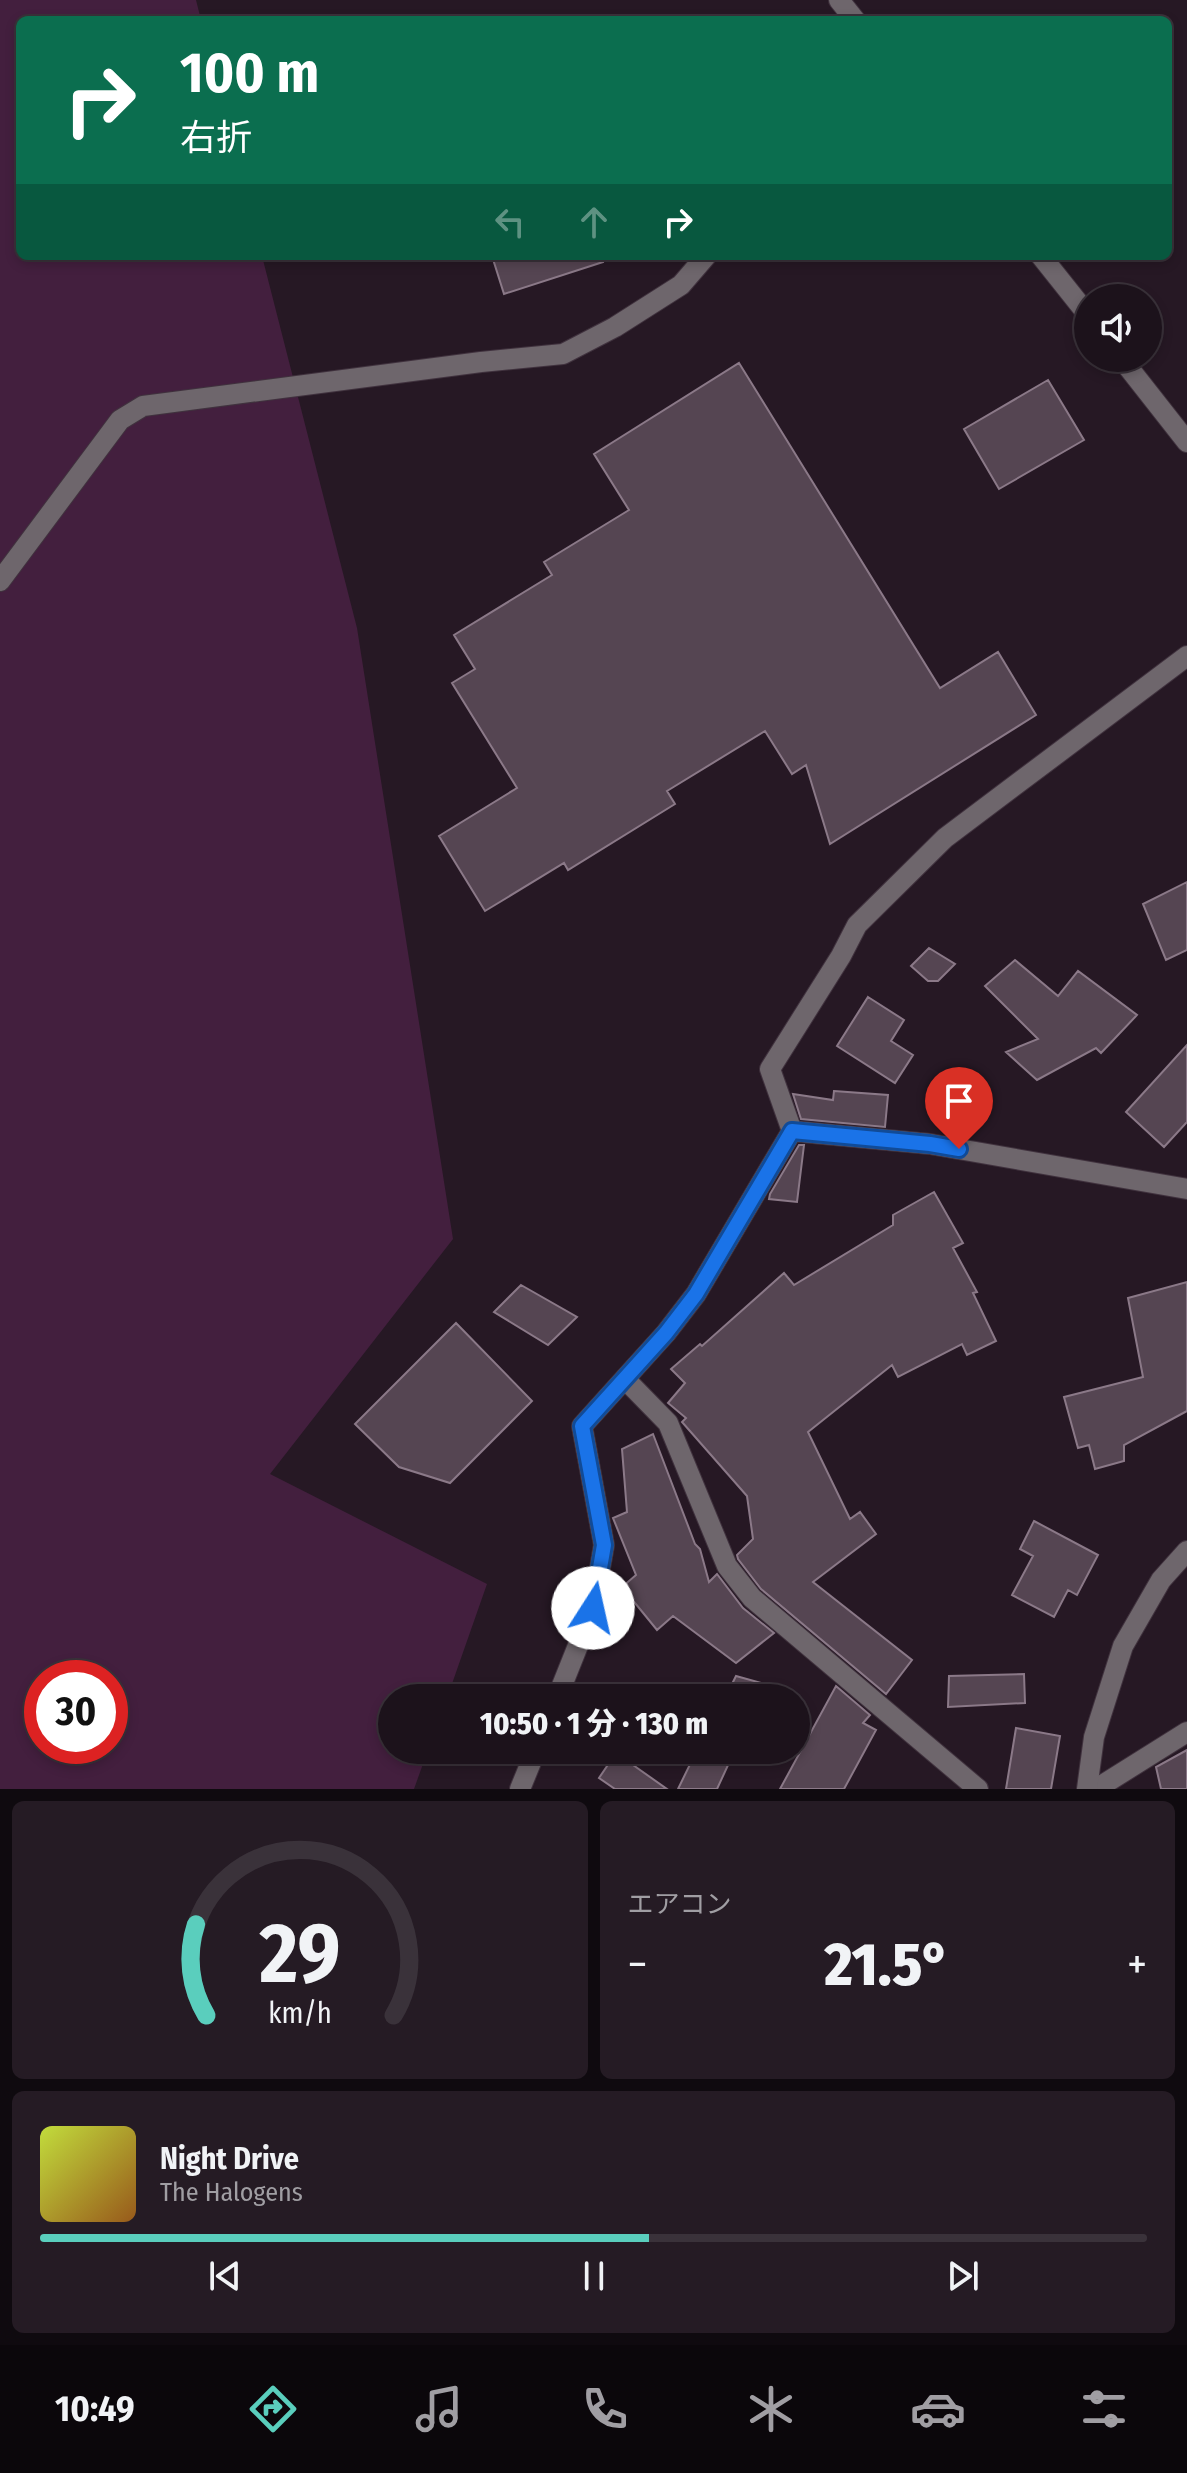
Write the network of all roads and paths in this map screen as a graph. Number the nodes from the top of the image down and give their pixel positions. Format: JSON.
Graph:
{"nodes":[{"id":1,"x":839,"y":0,"type":"edge"},
{"id":2,"x":852,"y":16,"type":"edge"},
{"id":3,"x":703,"y":260,"type":"edge"},
{"id":4,"x":1044,"y":260,"type":"edge"},
{"id":5,"x":1074,"y":297,"type":"edge"},
{"id":6,"x":1132,"y":372,"type":"edge"},
{"id":7,"x":1187,"y":442,"type":"edge"},
{"id":8,"x":0,"y":581,"type":"edge"},
{"id":9,"x":1187,"y":656,"type":"edge"},
{"id":10,"x":792,"y":1131,"type":"junction"},
{"id":11,"x":1187,"y":1189,"type":"edge"},
{"id":12,"x":625,"y":1379,"type":"junction"},
{"id":13,"x":1187,"y":1551,"type":"edge"},
{"id":14,"x":563,"y":1684,"type":"edge"},
{"id":15,"x":1187,"y":1732,"type":"edge"},
{"id":16,"x":530,"y":1764,"type":"edge"},
{"id":17,"x":520,"y":1789,"type":"edge"},
{"id":18,"x":978,"y":1789,"type":"edge"},
{"id":19,"x":1087,"y":1789,"type":"edge"},
{"id":20,"x":1096,"y":1789,"type":"edge"}],
"edges":[{"from":1,"to":2,"type":"street"},
{"from":3,"to":8,"type":"street"},
{"from":4,"to":5,"type":"street"},
{"from":6,"to":7,"type":"street"},
{"from":9,"to":10,"type":"street"},
{"from":10,"to":11,"type":"street"},
{"from":10,"to":12,"type":"street"},
{"from":12,"to":14,"type":"street"},
{"from":12,"to":18,"type":"street"},
{"from":13,"to":19,"type":"street"},
{"from":15,"to":20,"type":"street"},
{"from":16,"to":17,"type":"street"}]}
